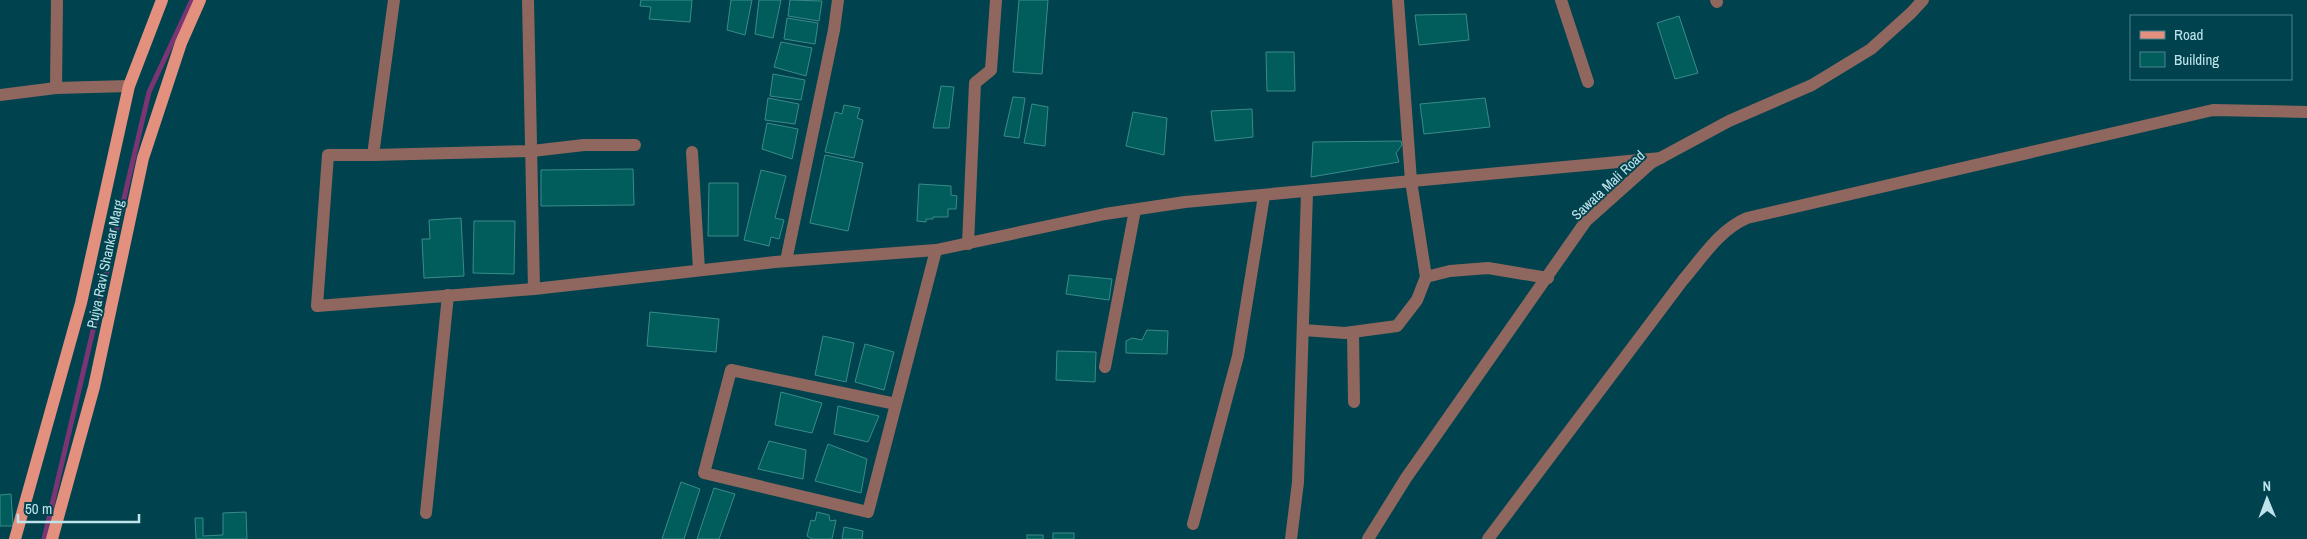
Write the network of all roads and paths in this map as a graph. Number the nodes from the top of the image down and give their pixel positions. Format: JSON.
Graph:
{"nodes":[{"id":1,"x":57,"y":0,"type":"edge"},
{"id":2,"x":162,"y":0,"type":"edge"},
{"id":3,"x":200,"y":0,"type":"edge"},
{"id":4,"x":394,"y":0,"type":"edge"},
{"id":5,"x":528,"y":0,"type":"edge"},
{"id":6,"x":838,"y":0,"type":"edge"},
{"id":7,"x":996,"y":0,"type":"edge"},
{"id":8,"x":1398,"y":0,"type":"edge"},
{"id":9,"x":1561,"y":0,"type":"edge"},
{"id":10,"x":1922,"y":0,"type":"edge"},
{"id":11,"x":1588,"y":82,"type":"dead end"},
{"id":12,"x":129,"y":86,"type":"junction"},
{"id":13,"x":56,"y":88,"type":"junction"},
{"id":14,"x":0,"y":95,"type":"edge"},
{"id":15,"x":2307,"y":112,"type":"edge"},
{"id":16,"x":635,"y":145,"type":"dead end"},
{"id":17,"x":532,"y":150,"type":"junction"},
{"id":18,"x":692,"y":152,"type":"dead end"},
{"id":19,"x":374,"y":155,"type":"junction"},
{"id":20,"x":1661,"y":158,"type":"junction"},
{"id":21,"x":1411,"y":182,"type":"junction"},
{"id":22,"x":1307,"y":192,"type":"junction"},
{"id":23,"x":1264,"y":196,"type":"junction"},
{"id":24,"x":1135,"y":210,"type":"junction"},
{"id":25,"x":968,"y":244,"type":"junction"},
{"id":26,"x":936,"y":250,"type":"junction"},
{"id":27,"x":786,"y":261,"type":"junction"},
{"id":28,"x":699,"y":270,"type":"junction"},
{"id":29,"x":1426,"y":277,"type":"junction"},
{"id":30,"x":1548,"y":278,"type":"junction"},
{"id":31,"x":534,"y":289,"type":"junction"},
{"id":32,"x":448,"y":295,"type":"junction"},
{"id":33,"x":1303,"y":330,"type":"junction"},
{"id":34,"x":1353,"y":332,"type":"junction"},
{"id":35,"x":1105,"y":367,"type":"dead end"},
{"id":36,"x":1354,"y":402,"type":"dead end"},
{"id":37,"x":896,"y":404,"type":"junction"},
{"id":38,"x":426,"y":513,"type":"dead end"},
{"id":39,"x":1193,"y":524,"type":"dead end"},
{"id":40,"x":15,"y":539,"type":"edge"},
{"id":41,"x":52,"y":539,"type":"edge"},
{"id":42,"x":1291,"y":539,"type":"edge"},
{"id":43,"x":1368,"y":539,"type":"edge"},
{"id":44,"x":1488,"y":539,"type":"edge"}],
"edges":[{"from":1,"to":13,"type":"street"},
{"from":2,"to":12,"type":"main road"},
{"from":3,"to":41,"type":"main road","name":"Pujya Ravi Shankar Marg"},
{"from":4,"to":19,"type":"street"},
{"from":5,"to":17,"type":"street"},
{"from":6,"to":27,"type":"street"},
{"from":7,"to":25,"type":"street"},
{"from":8,"to":21,"type":"street"},
{"from":9,"to":11,"type":"street"},
{"from":10,"to":20,"type":"street","name":"Sawata Mali Road"},
{"from":12,"to":13,"type":"street"},
{"from":12,"to":40,"type":"main road"},
{"from":13,"to":14,"type":"street"},
{"from":15,"to":44,"type":"street"},
{"from":16,"to":17,"type":"street"},
{"from":17,"to":19,"type":"street"},
{"from":17,"to":31,"type":"street"},
{"from":18,"to":28,"type":"street"},
{"from":19,"to":32,"type":"street"},
{"from":20,"to":21,"type":"street"},
{"from":20,"to":30,"type":"street","name":"Sawata Mali Road"},
{"from":21,"to":22,"type":"street"},
{"from":21,"to":29,"type":"street"},
{"from":22,"to":23,"type":"street"},
{"from":22,"to":33,"type":"street"},
{"from":23,"to":24,"type":"street"},
{"from":23,"to":39,"type":"street"},
{"from":24,"to":25,"type":"street"},
{"from":24,"to":35,"type":"street"},
{"from":25,"to":26,"type":"street"},
{"from":26,"to":27,"type":"street"},
{"from":26,"to":37,"type":"street"},
{"from":27,"to":28,"type":"street"},
{"from":28,"to":31,"type":"street"},
{"from":29,"to":30,"type":"street"},
{"from":29,"to":34,"type":"street"},
{"from":30,"to":43,"type":"street","name":"Sawata Mali Road"},
{"from":31,"to":32,"type":"street"},
{"from":32,"to":38,"type":"street"},
{"from":33,"to":34,"type":"street"},
{"from":33,"to":42,"type":"street"},
{"from":34,"to":36,"type":"street"},
{"from":37,"to":37,"type":"street"}]}
